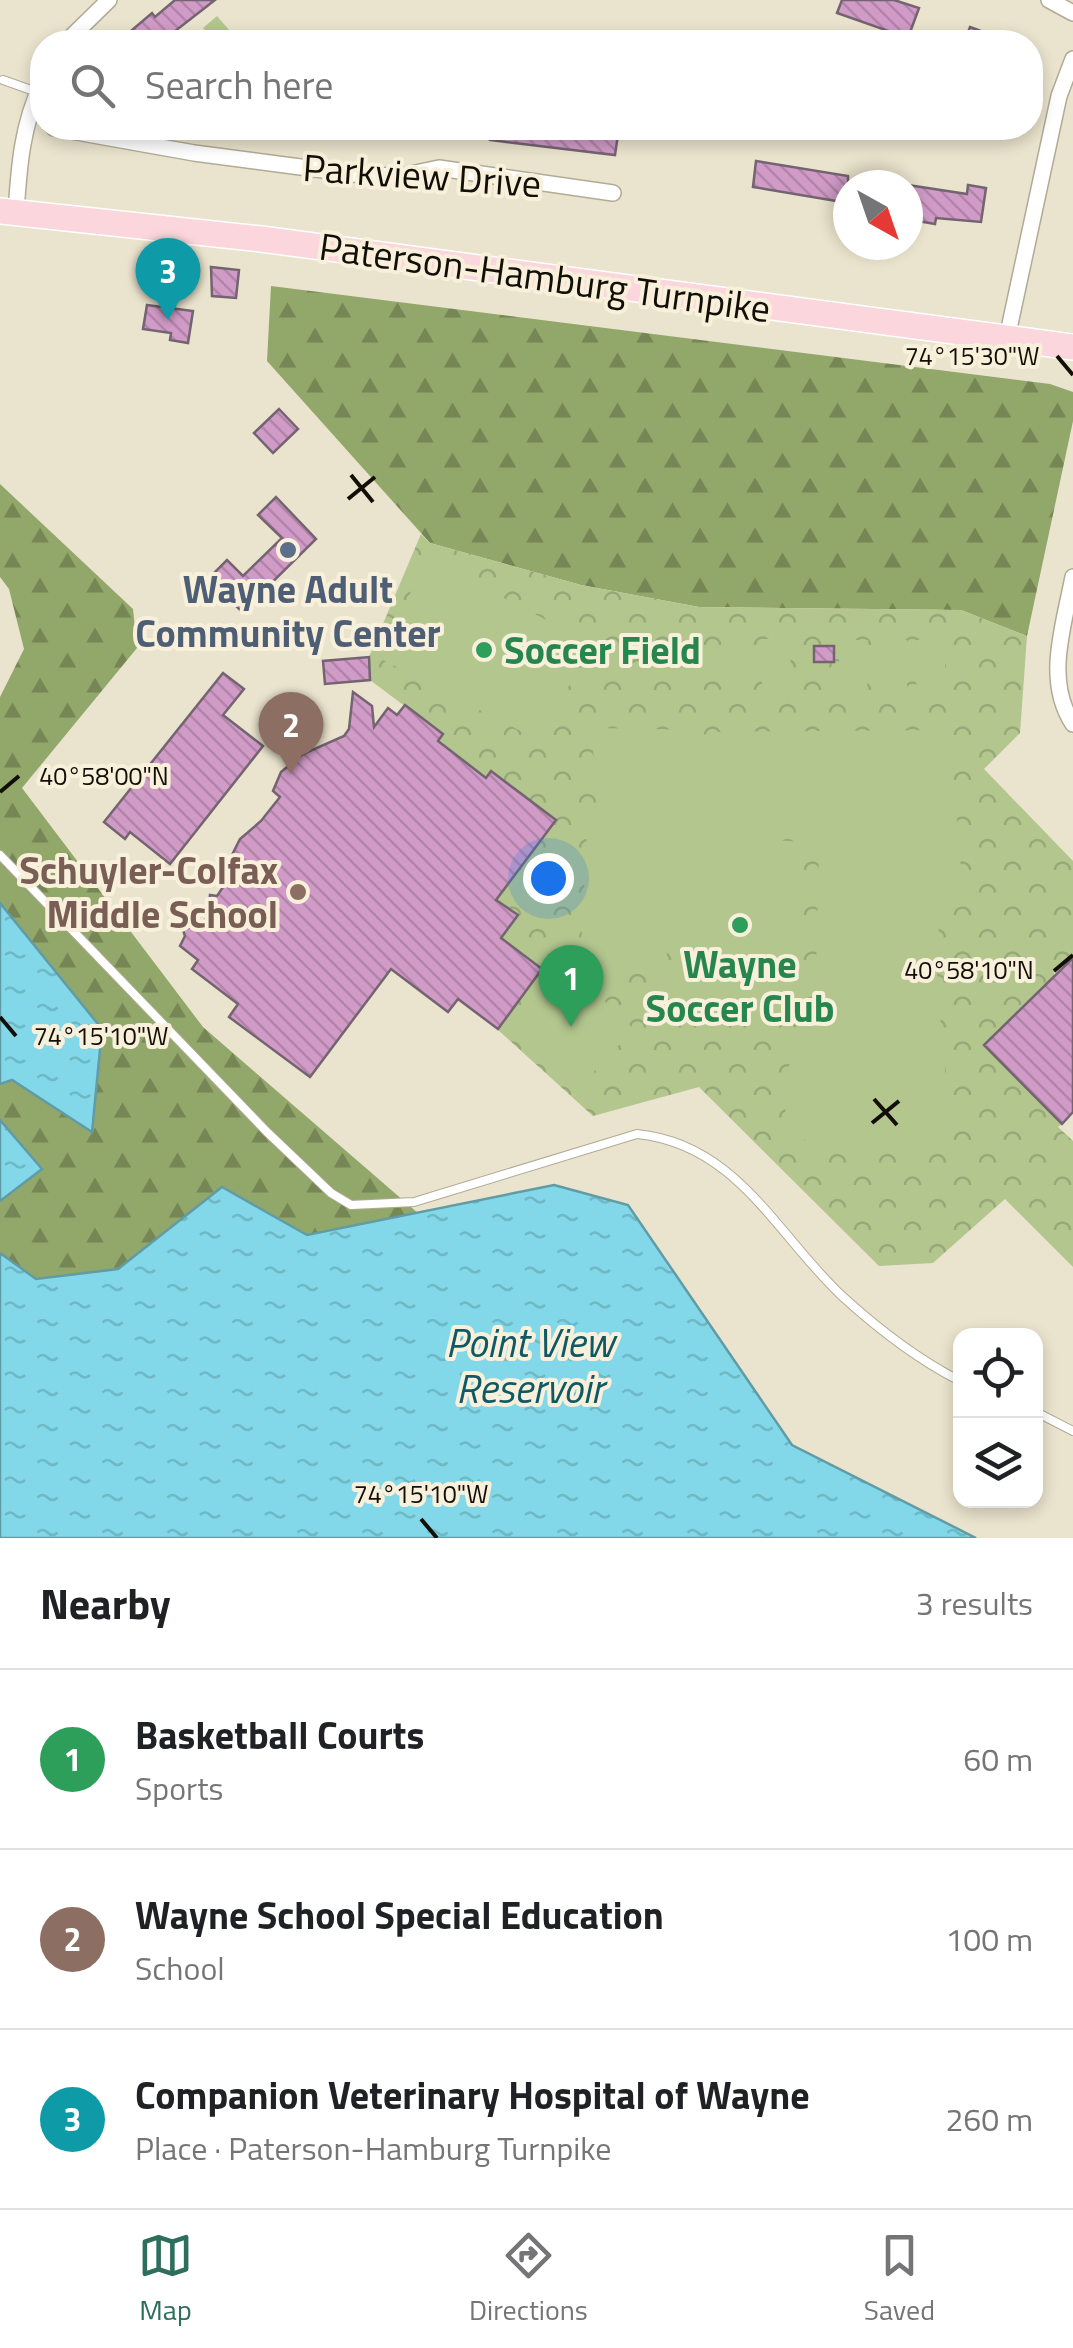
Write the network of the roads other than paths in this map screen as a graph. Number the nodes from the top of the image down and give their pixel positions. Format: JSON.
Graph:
{"nodes":[{"id":1,"x":109,"y":0,"type":"edge"},
{"id":2,"x":1049,"y":0,"type":"edge"},
{"id":3,"x":1073,"y":13,"type":"edge"},
{"id":4,"x":78,"y":30,"type":"edge"},
{"id":5,"x":1073,"y":59,"type":"edge"},
{"id":6,"x":4,"y":80,"type":"dead end"},
{"id":7,"x":30,"y":86,"type":"edge"},
{"id":8,"x":30,"y":132,"type":"edge"},
{"id":9,"x":121,"y":140,"type":"edge"},
{"id":10,"x":614,"y":193,"type":"dead end"},
{"id":11,"x":5,"y":210,"type":"edge"},
{"id":12,"x":1008,"y":338,"type":"junction"},
{"id":13,"x":1073,"y":347,"type":"edge"},
{"id":14,"x":1073,"y":577,"type":"edge"},
{"id":15,"x":1073,"y":724,"type":"edge"},
{"id":16,"x":0,"y":855,"type":"edge"},
{"id":17,"x":953,"y":1376,"type":"edge"},
{"id":18,"x":1043,"y":1416,"type":"edge"},
{"id":19,"x":1073,"y":1431,"type":"edge"}],
"edges":[{"from":1,"to":4,"type":"street"},
{"from":2,"to":3,"type":"street"},
{"from":5,"to":12,"type":"street"},
{"from":6,"to":7,"type":"lane"},
{"from":8,"to":11,"type":"street"},
{"from":9,"to":10,"type":"street","name":"Parkview Drive"},
{"from":11,"to":12,"type":"main road","name":"Paterson-Hamburg Turnpike"},
{"from":12,"to":13,"type":"main road","name":"Paterson-Hamburg Turnpike"},
{"from":14,"to":15,"type":"street"},
{"from":16,"to":17,"type":"lane"},
{"from":18,"to":19,"type":"lane"}]}
